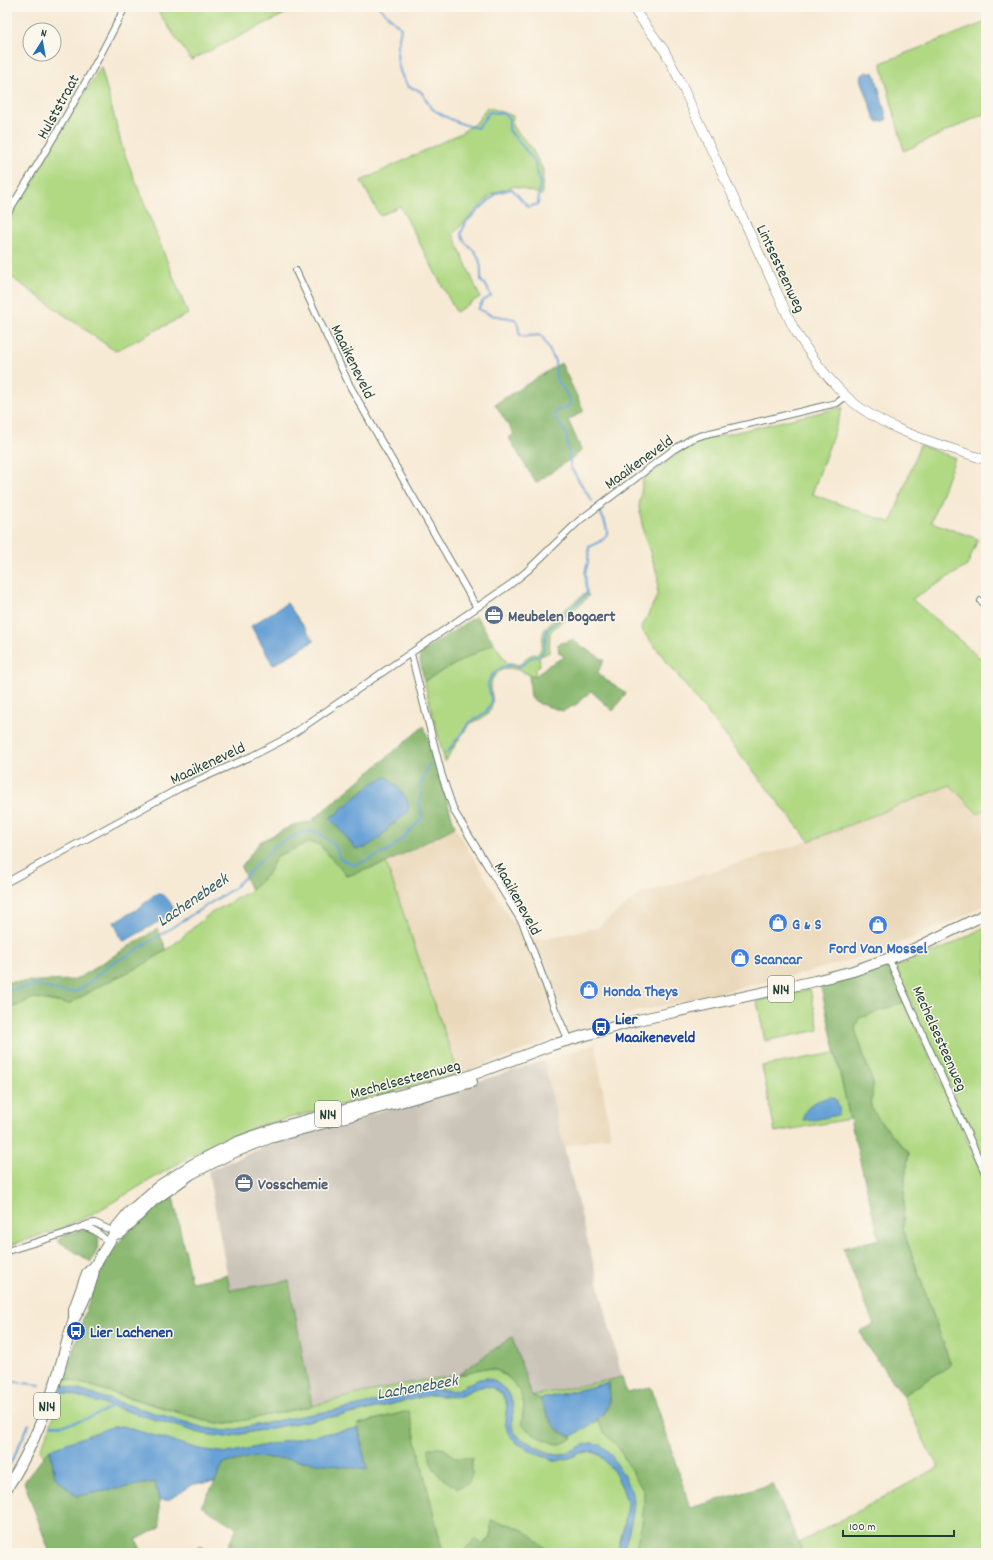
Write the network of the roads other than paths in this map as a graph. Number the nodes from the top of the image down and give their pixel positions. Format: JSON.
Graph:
{"nodes":[{"id":1,"x":125,"y":7,"type":"edge"},
{"id":2,"x":632,"y":7,"type":"edge"},
{"id":3,"x":7,"y":214,"type":"edge"},
{"id":4,"x":296,"y":271,"type":"dead end"},
{"id":5,"x":846,"y":396,"type":"junction"},
{"id":6,"x":986,"y":460,"type":"edge"},
{"id":7,"x":476,"y":606,"type":"junction"},
{"id":8,"x":410,"y":654,"type":"junction"},
{"id":9,"x":7,"y":882,"type":"edge"},
{"id":10,"x":986,"y":914,"type":"edge"},
{"id":11,"x":886,"y":958,"type":"junction"},
{"id":12,"x":569,"y":1041,"type":"junction"},
{"id":13,"x":986,"y":1175,"type":"edge"},
{"id":14,"x":82,"y":1227,"type":"junction"},
{"id":15,"x":111,"y":1239,"type":"junction"},
{"id":16,"x":7,"y":1252,"type":"edge"},
{"id":17,"x":7,"y":1488,"type":"edge"}],
"edges":[{"from":1,"to":3,"type":"street","name":"Hulststraat"},
{"from":2,"to":5,"type":"street","name":"Lintsesteenweg"},
{"from":4,"to":7,"type":"street","name":"Maaikeneveld"},
{"from":5,"to":6,"type":"street","name":"Lintsesteenweg"},
{"from":5,"to":7,"type":"street","name":"Maaikeneveld"},
{"from":7,"to":8,"type":"street","name":"Maaikeneveld"},
{"from":8,"to":9,"type":"street","name":"Maaikeneveld"},
{"from":8,"to":12,"type":"street","name":"Maaikeneveld"},
{"from":10,"to":11,"type":"main road","name":"Mechelsesteenweg","number":"N14"},
{"from":11,"to":12,"type":"main road","name":"Mechelsesteenweg","number":"N14"},
{"from":11,"to":13,"type":"street","name":"Mechelsesteenweg"},
{"from":12,"to":15,"type":"main road","name":"Mechelsesteenweg","number":"N14"},
{"from":14,"to":15,"type":"street"},
{"from":14,"to":15,"type":"street"},
{"from":14,"to":16,"type":"street"},
{"from":15,"to":17,"type":"main road","name":"Mechelsesteenweg","number":"N14"}]}
